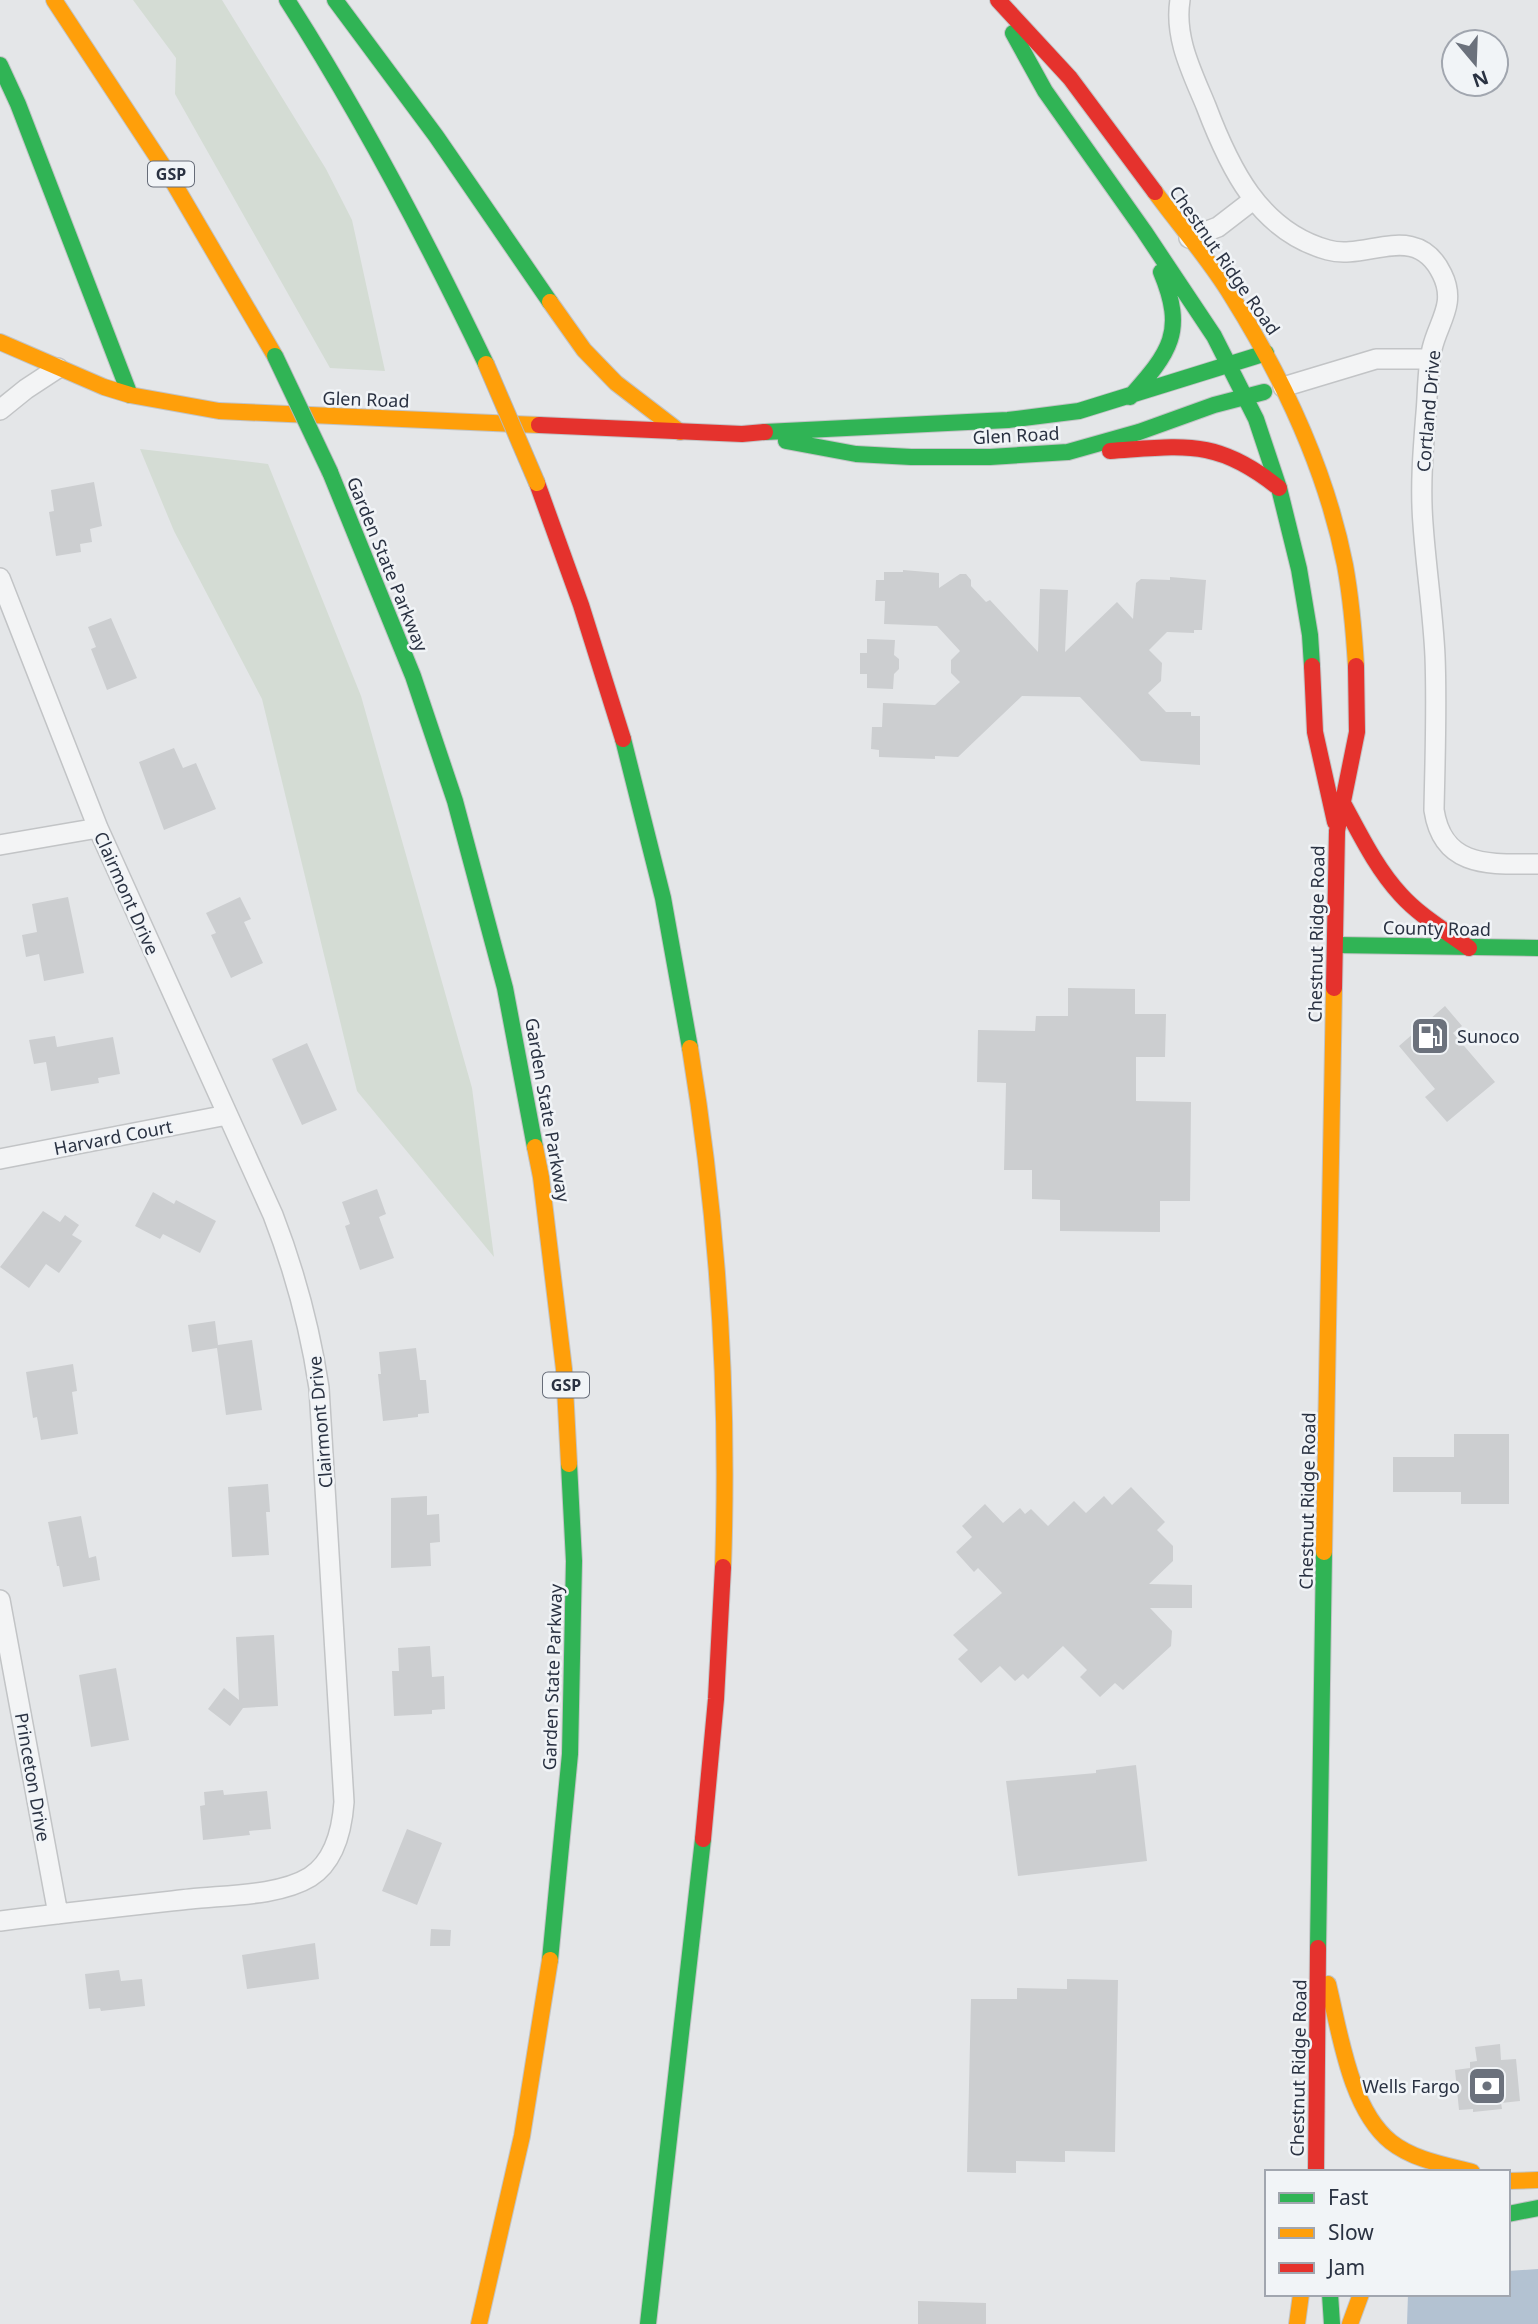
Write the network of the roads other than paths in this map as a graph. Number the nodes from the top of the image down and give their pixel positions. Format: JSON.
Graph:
{"nodes":[{"id":1,"x":54,"y":0,"type":"edge"},
{"id":2,"x":287,"y":0,"type":"edge"},
{"id":3,"x":335,"y":0,"type":"edge"},
{"id":4,"x":996,"y":0,"type":"edge"},
{"id":5,"x":1180,"y":0,"type":"edge"},
{"id":6,"x":0,"y":65,"type":"edge"},
{"id":7,"x":1253,"y":200,"type":"junction"},
{"id":8,"x":1144,"y":231,"type":"junction"},
{"id":9,"x":1189,"y":238,"type":"junction"},
{"id":10,"x":0,"y":342,"type":"edge"},
{"id":11,"x":1266,"y":353,"type":"junction"},
{"id":12,"x":1430,"y":359,"type":"junction"},
{"id":13,"x":1230,"y":364,"type":"junction"},
{"id":14,"x":58,"y":368,"type":"junction"},
{"id":15,"x":1283,"y":387,"type":"junction"},
{"id":16,"x":130,"y":395,"type":"junction"},
{"id":17,"x":1130,"y":397,"type":"junction"},
{"id":18,"x":1246,"y":397,"type":"junction"},
{"id":19,"x":0,"y":410,"type":"edge"},
{"id":20,"x":680,"y":432,"type":"junction"},
{"id":21,"x":742,"y":434,"type":"junction"},
{"id":22,"x":1068,"y":452,"type":"junction"},
{"id":23,"x":1279,"y":488,"type":"junction"},
{"id":24,"x":0,"y":578,"type":"edge"},
{"id":25,"x":1343,"y":803,"type":"junction"},
{"id":26,"x":98,"y":828,"type":"junction"},
{"id":27,"x":1337,"y":831,"type":"junction"},
{"id":28,"x":0,"y":845,"type":"edge"},
{"id":29,"x":1538,"y":864,"type":"edge"},
{"id":30,"x":1335,"y":945,"type":"junction"},
{"id":31,"x":1469,"y":948,"type":"junction"},
{"id":32,"x":1538,"y":948,"type":"edge"},
{"id":33,"x":227,"y":1115,"type":"junction"},
{"id":34,"x":0,"y":1159,"type":"edge"},
{"id":35,"x":0,"y":1600,"type":"edge"},
{"id":36,"x":58,"y":1914,"type":"junction"},
{"id":37,"x":0,"y":1921,"type":"edge"},
{"id":38,"x":1320,"y":1955,"type":"junction"},
{"id":39,"x":1316,"y":2170,"type":"edge"},
{"id":40,"x":1464,"y":2170,"type":"edge"},
{"id":41,"x":1538,"y":2180,"type":"edge"},
{"id":42,"x":1510,"y":2181,"type":"edge"},
{"id":43,"x":1538,"y":2208,"type":"edge"},
{"id":44,"x":1510,"y":2214,"type":"edge"},
{"id":45,"x":1301,"y":2296,"type":"edge"},
{"id":46,"x":1330,"y":2296,"type":"edge"},
{"id":47,"x":1360,"y":2296,"type":"edge"},
{"id":48,"x":480,"y":2324,"type":"edge"},
{"id":49,"x":648,"y":2324,"type":"edge"},
{"id":50,"x":1297,"y":2324,"type":"edge"},
{"id":51,"x":1332,"y":2324,"type":"edge"},
{"id":52,"x":1350,"y":2324,"type":"edge"}],
"edges":[{"from":1,"to":48,"type":"main road","name":"Garden State Parkway","number":"GSP","bridge":true},
{"from":2,"to":49,"type":"main road","bridge":true},
{"from":3,"to":20,"type":"main road"},
{"from":4,"to":8,"type":"main road","name":"Chestnut Ridge Road"},
{"from":4,"to":9,"type":"main road","name":"Chestnut Ridge Road"},
{"from":5,"to":7,"type":"street","name":"Cortland Drive"},
{"from":6,"to":16,"type":"main road"},
{"from":7,"to":9,"type":"street"},
{"from":7,"to":12,"type":"street","name":"Cortland Drive"},
{"from":8,"to":13,"type":"main road","name":"Chestnut Ridge Road"},
{"from":8,"to":17,"type":"main road"},
{"from":9,"to":11,"type":"main road","name":"Chestnut Ridge Road"},
{"from":10,"to":14,"type":"main road","name":"Glen Road"},
{"from":11,"to":13,"type":"main road","name":"Glen Road"},
{"from":11,"to":15,"type":"main road","name":"Chestnut Ridge Road"},
{"from":12,"to":15,"type":"street"},
{"from":12,"to":29,"type":"street","name":"Cortland Drive"},
{"from":13,"to":17,"type":"main road","name":"Glen Road"},
{"from":13,"to":18,"type":"main road","name":"Chestnut Ridge Road"},
{"from":14,"to":16,"type":"main road","name":"Glen Road"},
{"from":14,"to":19,"type":"street"},
{"from":15,"to":18,"type":"main road","name":"Glen Road"},
{"from":15,"to":25,"type":"main road","name":"Chestnut Ridge Road"},
{"from":16,"to":20,"type":"main road","name":"Glen Road"},
{"from":17,"to":21,"type":"main road","name":"Glen Road"},
{"from":18,"to":22,"type":"main road","name":"Glen Road"},
{"from":18,"to":23,"type":"main road","name":"Chestnut Ridge Road"},
{"from":20,"to":21,"type":"main road","name":"Glen Road"},
{"from":21,"to":22,"type":"main road","name":"Glen Road"},
{"from":22,"to":23,"type":"main road"},
{"from":23,"to":27,"type":"main road","name":"Chestnut Ridge Road"},
{"from":24,"to":26,"type":"street","name":"Clairmont Drive"},
{"from":25,"to":27,"type":"main road","name":"Chestnut Ridge Road"},
{"from":25,"to":31,"type":"main road"},
{"from":26,"to":28,"type":"street"},
{"from":26,"to":33,"type":"street","name":"Clairmont Drive"},
{"from":27,"to":30,"type":"main road","name":"Chestnut Ridge Road"},
{"from":30,"to":31,"type":"main road","name":"County Road"},
{"from":30,"to":38,"type":"main road","name":"Chestnut Ridge Road"},
{"from":31,"to":32,"type":"main road","name":"County Road"},
{"from":33,"to":34,"type":"street","name":"Harvard Court"},
{"from":33,"to":36,"type":"street","name":"Clairmont Drive"},
{"from":35,"to":36,"type":"street","name":"Princeton Drive"},
{"from":36,"to":37,"type":"street","name":"Clairmont Drive"},
{"from":38,"to":39,"type":"main road","name":"Chestnut Ridge Road"},
{"from":38,"to":40,"type":"main road"},
{"from":41,"to":42,"type":"main road"},
{"from":43,"to":44,"type":"main road"},
{"from":45,"to":50,"type":"main road"},
{"from":46,"to":51,"type":"main road"},
{"from":47,"to":52,"type":"main road"}]}
